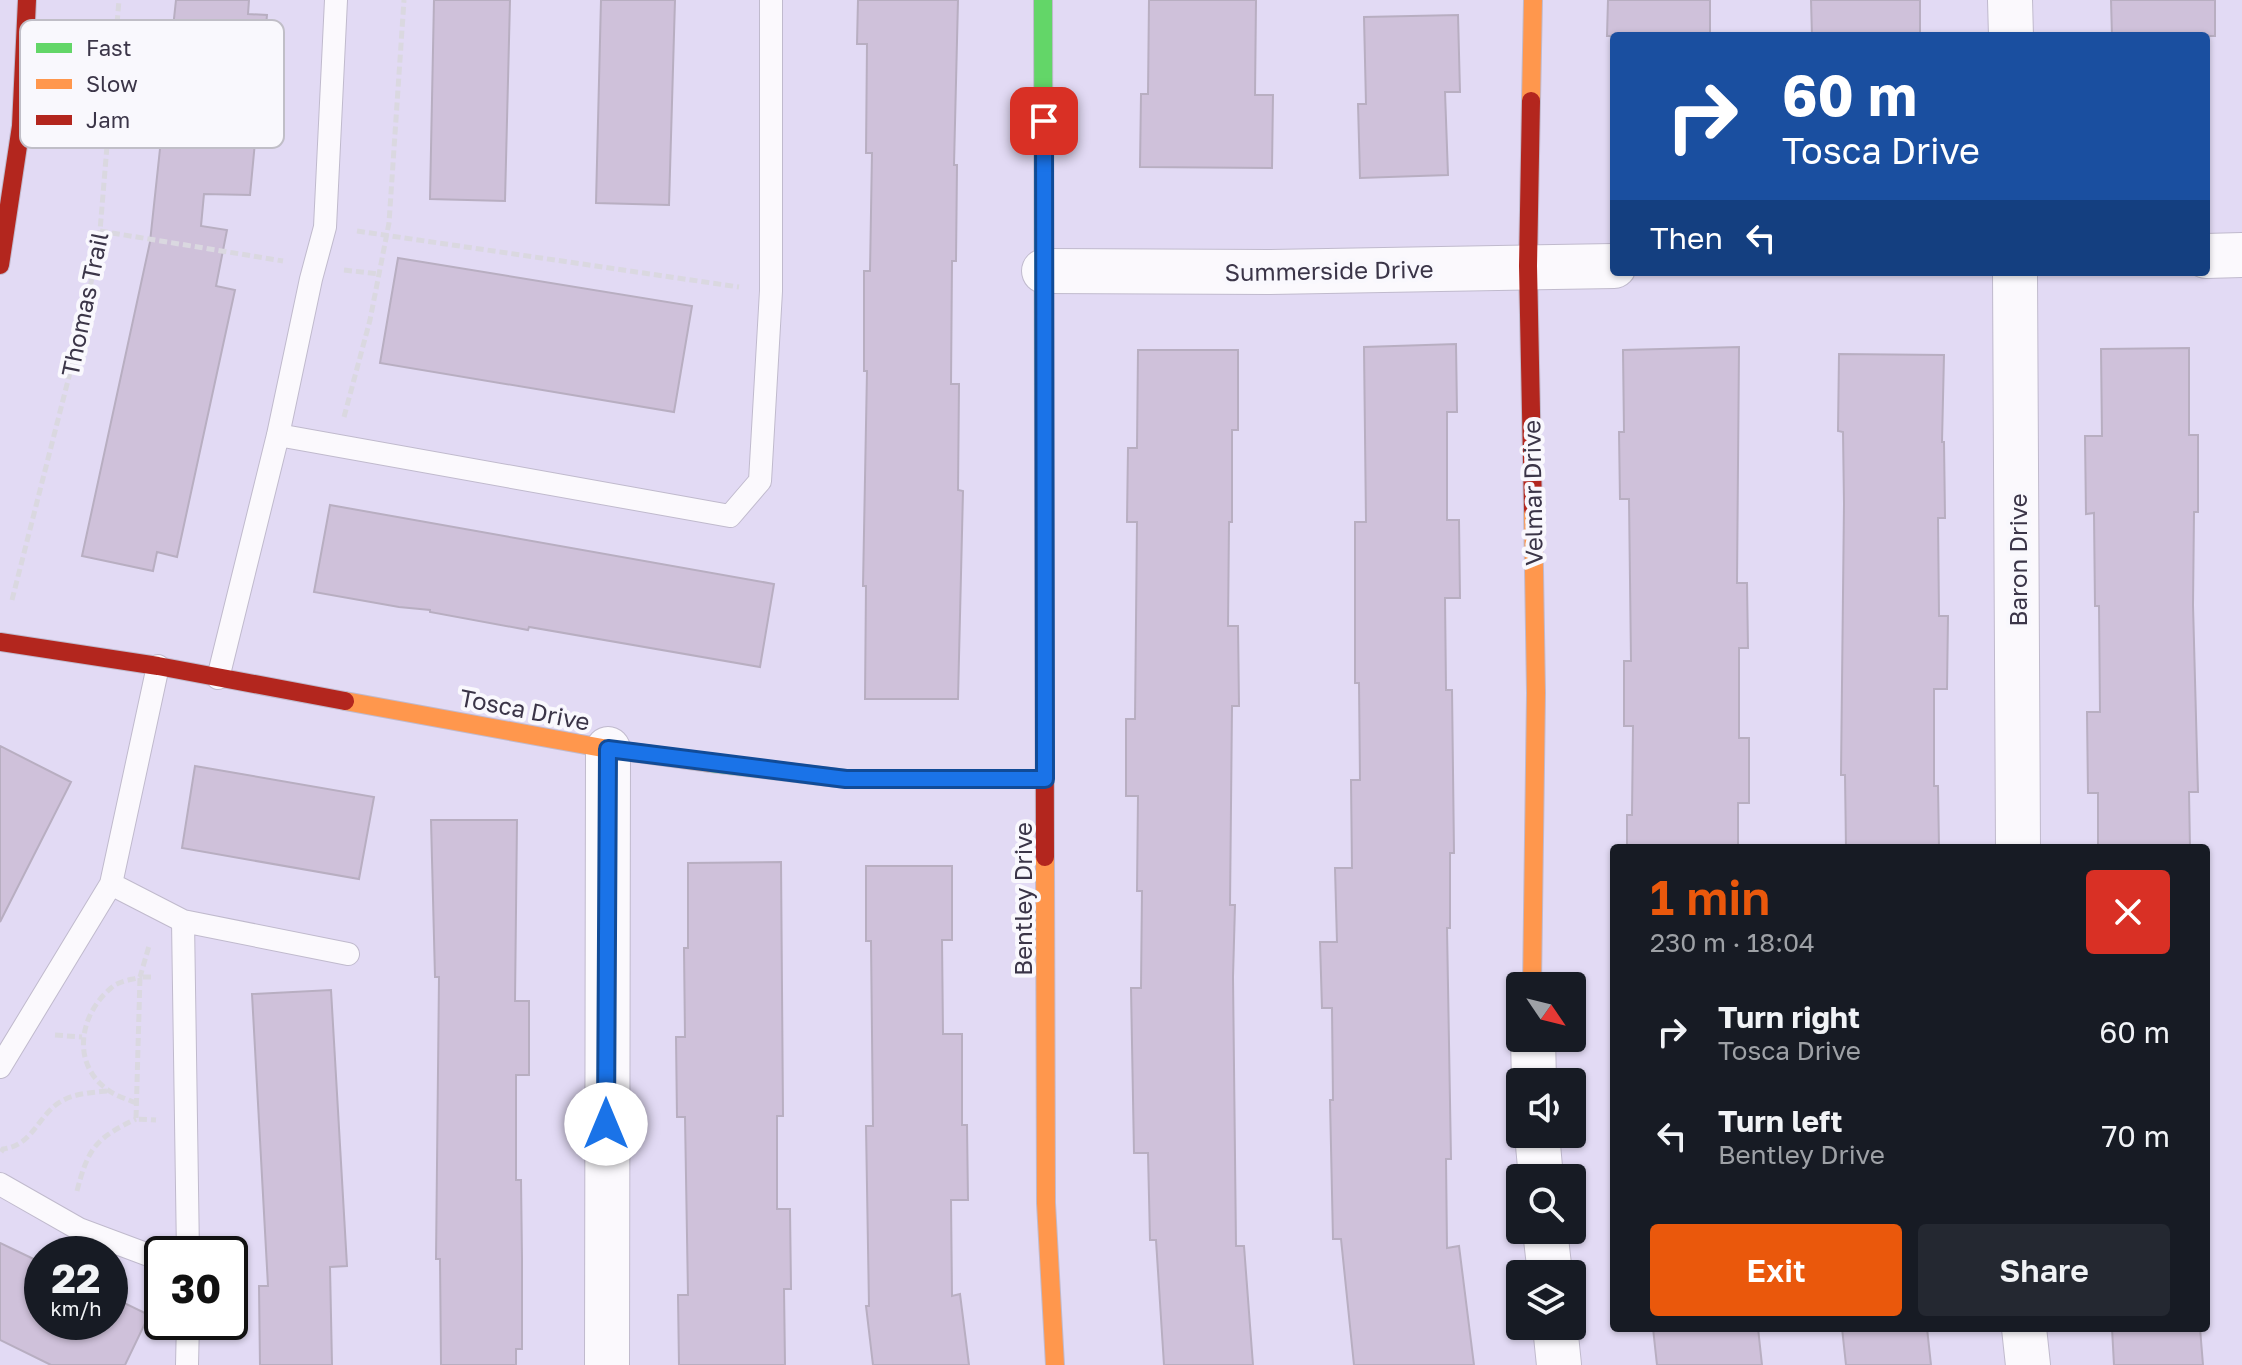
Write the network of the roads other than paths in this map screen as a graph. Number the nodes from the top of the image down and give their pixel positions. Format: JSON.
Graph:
{"nodes":[{"id":1,"x":27,"y":0,"type":"edge"},
{"id":2,"x":336,"y":0,"type":"edge"},
{"id":3,"x":771,"y":0,"type":"edge"},
{"id":4,"x":1043,"y":0,"type":"edge"},
{"id":5,"x":1533,"y":0,"type":"edge"},
{"id":6,"x":2010,"y":0,"type":"edge"},
{"id":7,"x":26,"y":20,"type":"edge"},
{"id":8,"x":2011,"y":32,"type":"edge"},
{"id":9,"x":20,"y":133,"type":"edge"},
{"id":10,"x":2242,"y":255,"type":"edge"},
{"id":11,"x":2210,"y":256,"type":"edge"},
{"id":12,"x":0,"y":265,"type":"edge"},
{"id":13,"x":1528,"y":266,"type":"junction"},
{"id":14,"x":1610,"y":266,"type":"edge"},
{"id":15,"x":1044,"y":271,"type":"junction"},
{"id":16,"x":2015,"y":276,"type":"edge"},
{"id":17,"x":278,"y":435,"type":"junction"},
{"id":18,"x":0,"y":642,"type":"edge"},
{"id":19,"x":158,"y":666,"type":"junction"},
{"id":20,"x":218,"y":678,"type":"junction"},
{"id":21,"x":608,"y":749,"type":"junction"},
{"id":22,"x":1045,"y":779,"type":"junction"},
{"id":23,"x":2018,"y":844,"type":"edge"},
{"id":24,"x":111,"y":884,"type":"junction"},
{"id":25,"x":183,"y":921,"type":"junction"},
{"id":26,"x":348,"y":954,"type":"dead end"},
{"id":27,"x":1532,"y":972,"type":"edge"},
{"id":28,"x":0,"y":1067,"type":"edge"},
{"id":29,"x":0,"y":1184,"type":"edge"},
{"id":30,"x":188,"y":1236,"type":"edge"},
{"id":31,"x":144,"y":1253,"type":"edge"},
{"id":32,"x":2024,"y":1332,"type":"edge"},
{"id":33,"x":188,"y":1340,"type":"edge"},
{"id":34,"x":1556,"y":1340,"type":"edge"},
{"id":35,"x":187,"y":1365,"type":"edge"},
{"id":36,"x":607,"y":1365,"type":"edge"},
{"id":37,"x":1055,"y":1365,"type":"edge"},
{"id":38,"x":1559,"y":1365,"type":"edge"},
{"id":39,"x":2028,"y":1365,"type":"edge"}],
"edges":[{"from":1,"to":7,"type":"street"},
{"from":2,"to":17,"type":"lane"},
{"from":3,"to":17,"type":"lane"},
{"from":4,"to":15,"type":"street","name":"Bentley Drive"},
{"from":5,"to":13,"type":"street","name":"Velmar Drive"},
{"from":6,"to":8,"type":"street"},
{"from":9,"to":12,"type":"street"},
{"from":10,"to":11,"type":"street"},
{"from":13,"to":14,"type":"street","name":"Summerside Drive"},
{"from":13,"to":15,"type":"street","name":"Summerside Drive"},
{"from":13,"to":27,"type":"street","name":"Velmar Drive"},
{"from":15,"to":22,"type":"street","name":"Bentley Drive"},
{"from":16,"to":23,"type":"street","name":"Baron Drive"},
{"from":17,"to":20,"type":"lane"},
{"from":18,"to":19,"type":"street","name":"Tosca Drive"},
{"from":19,"to":20,"type":"street","name":"Tosca Drive"},
{"from":19,"to":24,"type":"lane"},
{"from":20,"to":21,"type":"street","name":"Tosca Drive"},
{"from":21,"to":22,"type":"street","name":"Tosca Drive"},
{"from":21,"to":36,"type":"street"},
{"from":22,"to":37,"type":"street","name":"Bentley Drive"},
{"from":24,"to":25,"type":"lane"},
{"from":24,"to":28,"type":"lane"},
{"from":25,"to":26,"type":"lane"},
{"from":25,"to":30,"type":"lane"},
{"from":29,"to":31,"type":"lane"},
{"from":32,"to":39,"type":"street"},
{"from":33,"to":35,"type":"lane"},
{"from":34,"to":38,"type":"street"}]}
